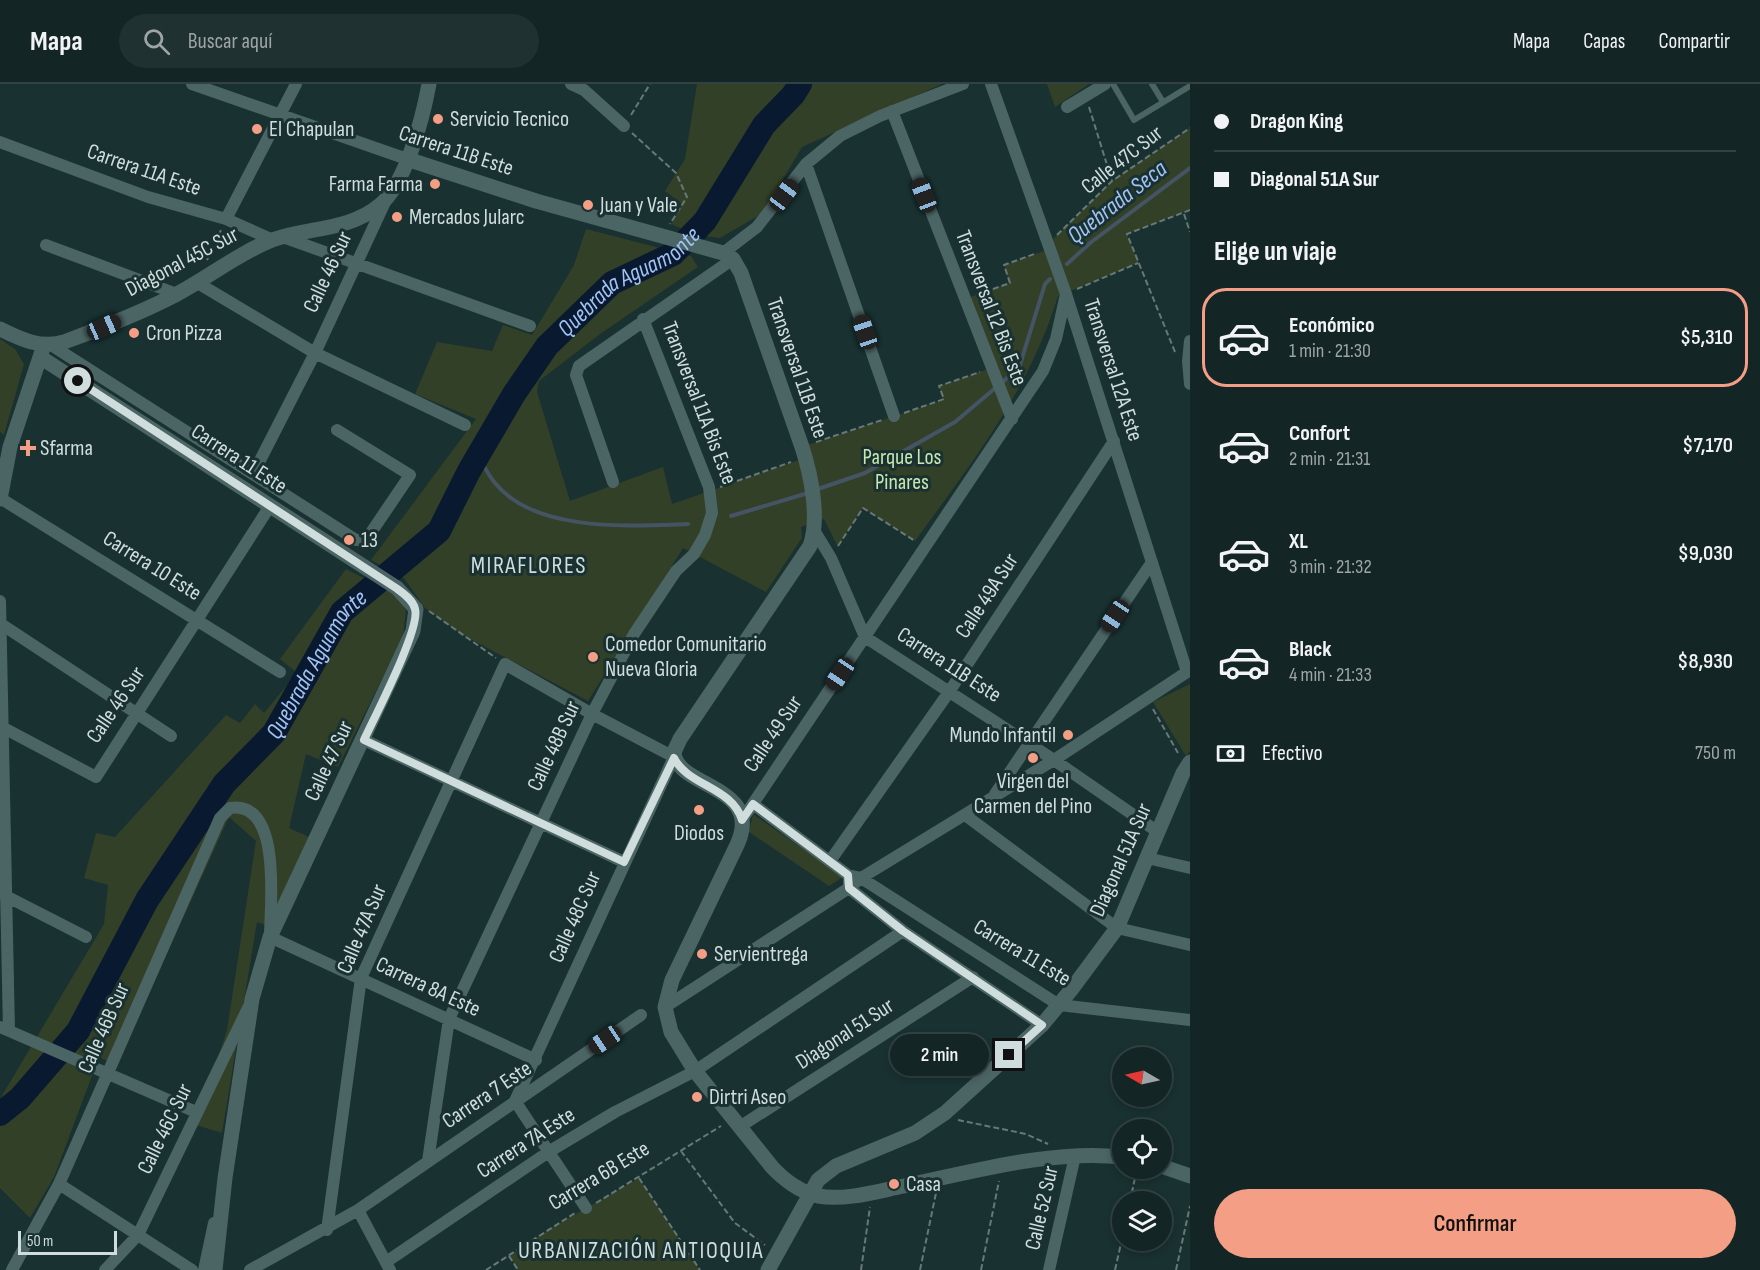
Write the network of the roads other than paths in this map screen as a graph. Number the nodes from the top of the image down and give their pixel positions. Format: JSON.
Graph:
{"nodes":[{"id":1,"x":192,"y":84,"type":"edge"},
{"id":2,"x":296,"y":84,"type":"edge"},
{"id":3,"x":429,"y":84,"type":"edge"},
{"id":4,"x":571,"y":84,"type":"edge"},
{"id":5,"x":963,"y":84,"type":"edge"},
{"id":6,"x":991,"y":84,"type":"edge"},
{"id":7,"x":1105,"y":84,"type":"edge"},
{"id":8,"x":1113,"y":84,"type":"edge"},
{"id":9,"x":1152,"y":84,"type":"edge"},
{"id":10,"x":1190,"y":86,"type":"edge"},
{"id":11,"x":1163,"y":102,"type":"junction"},
{"id":12,"x":1067,"y":107,"type":"dead end"},
{"id":13,"x":892,"y":111,"type":"junction"},
{"id":14,"x":281,"y":114,"type":"junction"},
{"id":15,"x":624,"y":126,"type":"road end"},
{"id":16,"x":0,"y":142,"type":"edge"},
{"id":17,"x":407,"y":159,"type":"junction"},
{"id":18,"x":806,"y":164,"type":"junction"},
{"id":19,"x":388,"y":197,"type":"junction"},
{"id":20,"x":226,"y":219,"type":"junction"},
{"id":21,"x":278,"y":238,"type":"junction"},
{"id":22,"x":46,"y":245,"type":"dead end"},
{"id":23,"x":722,"y":253,"type":"junction"},
{"id":24,"x":357,"y":263,"type":"junction"},
{"id":25,"x":196,"y":282,"type":"junction"},
{"id":26,"x":177,"y":294,"type":"junction"},
{"id":27,"x":1066,"y":294,"type":"junction"},
{"id":28,"x":643,"y":319,"type":"junction"},
{"id":29,"x":530,"y":326,"type":"dead end"},
{"id":30,"x":0,"y":328,"type":"edge"},
{"id":31,"x":1190,"y":341,"type":"edge"},
{"id":32,"x":45,"y":349,"type":"junction"},
{"id":33,"x":315,"y":353,"type":"junction"},
{"id":34,"x":1190,"y":384,"type":"edge"},
{"id":35,"x":894,"y":416,"type":"dead end"},
{"id":36,"x":1012,"y":419,"type":"junction"},
{"id":37,"x":465,"y":425,"type":"dead end"},
{"id":38,"x":337,"y":430,"type":"dead end"},
{"id":39,"x":1114,"y":441,"type":"junction"},
{"id":40,"x":5,"y":445,"type":"edge"},
{"id":41,"x":253,"y":474,"type":"junction"},
{"id":42,"x":613,"y":482,"type":"dead end"},
{"id":43,"x":711,"y":497,"type":"joint"},
{"id":44,"x":0,"y":498,"type":"edge"},
{"id":45,"x":270,"y":506,"type":"junction"},
{"id":46,"x":814,"y":524,"type":"junction"},
{"id":47,"x":1152,"y":562,"type":"junction"},
{"id":48,"x":0,"y":601,"type":"edge"},
{"id":49,"x":411,"y":602,"type":"joint"},
{"id":50,"x":198,"y":621,"type":"junction"},
{"id":51,"x":1,"y":624,"type":"edge"},
{"id":52,"x":865,"y":637,"type":"junction"},
{"id":53,"x":1189,"y":671,"type":"edge"},
{"id":54,"x":280,"y":672,"type":"dead end"},
{"id":55,"x":949,"y":692,"type":"junction"},
{"id":56,"x":139,"y":713,"type":"junction"},
{"id":57,"x":592,"y":714,"type":"junction"},
{"id":58,"x":2,"y":727,"type":"edge"},
{"id":59,"x":171,"y":736,"type":"dead end"},
{"id":60,"x":364,"y":740,"type":"junction"},
{"id":61,"x":1029,"y":744,"type":"junction"},
{"id":62,"x":674,"y":758,"type":"junction"},
{"id":63,"x":1054,"y":760,"type":"junction"},
{"id":64,"x":1188,"y":769,"type":"edge"},
{"id":65,"x":451,"y":781,"type":"junction"},
{"id":66,"x":992,"y":800,"type":"junction"},
{"id":67,"x":753,"y":804,"type":"junction"},
{"id":68,"x":236,"y":808,"type":"joint"},
{"id":69,"x":965,"y":816,"type":"junction"},
{"id":70,"x":742,"y":820,"type":"junction"},
{"id":71,"x":541,"y":823,"type":"junction"},
{"id":72,"x":1158,"y":832,"type":"junction"},
{"id":73,"x":1148,"y":858,"type":"junction"},
{"id":74,"x":830,"y":861,"type":"junction"},
{"id":75,"x":624,"y":862,"type":"junction"},
{"id":76,"x":1190,"y":868,"type":"edge"},
{"id":77,"x":855,"y":877,"type":"junction"},
{"id":78,"x":849,"y":888,"type":"junction"},
{"id":79,"x":4,"y":895,"type":"edge"},
{"id":80,"x":1117,"y":928,"type":"junction"},
{"id":81,"x":903,"y":931,"type":"junction"},
{"id":82,"x":86,"y":937,"type":"dead end"},
{"id":83,"x":270,"y":937,"type":"junction"},
{"id":84,"x":1190,"y":945,"type":"edge"},
{"id":85,"x":361,"y":978,"type":"junction"},
{"id":86,"x":973,"y":978,"type":"junction"},
{"id":87,"x":252,"y":999,"type":"junction"},
{"id":88,"x":1059,"y":1005,"type":"junction"},
{"id":89,"x":665,"y":1007,"type":"junction"},
{"id":90,"x":641,"y":1015,"type":"dead end"},
{"id":91,"x":449,"y":1019,"type":"junction"},
{"id":92,"x":1190,"y":1020,"type":"edge"},
{"id":93,"x":1042,"y":1025,"type":"junction"},
{"id":94,"x":5,"y":1029,"type":"edge"},
{"id":95,"x":536,"y":1060,"type":"junction"},
{"id":96,"x":695,"y":1071,"type":"junction"},
{"id":97,"x":107,"y":1074,"type":"junction"},
{"id":98,"x":515,"y":1101,"type":"junction"},
{"id":99,"x":196,"y":1112,"type":"junction"},
{"id":100,"x":738,"y":1122,"type":"junction"},
{"id":101,"x":550,"y":1151,"type":"junction"},
{"id":102,"x":1075,"y":1156,"type":"junction"},
{"id":103,"x":1112,"y":1157,"type":"edge"},
{"id":104,"x":428,"y":1161,"type":"junction"},
{"id":105,"x":1172,"y":1170,"type":"edge"},
{"id":106,"x":1190,"y":1176,"type":"edge"},
{"id":107,"x":225,"y":1178,"type":"junction"},
{"id":108,"x":59,"y":1184,"type":"junction"},
{"id":109,"x":809,"y":1193,"type":"junction"},
{"id":110,"x":586,"y":1208,"type":"road end"},
{"id":111,"x":358,"y":1210,"type":"junction"},
{"id":112,"x":327,"y":1230,"type":"junction"},
{"id":113,"x":138,"y":1235,"type":"junction"},
{"id":114,"x":0,"y":1262,"type":"edge"},
{"id":115,"x":388,"y":1266,"type":"edge"},
{"id":116,"x":10,"y":1270,"type":"edge"},
{"id":117,"x":105,"y":1270,"type":"edge"},
{"id":118,"x":192,"y":1270,"type":"edge"},
{"id":119,"x":204,"y":1270,"type":"edge"},
{"id":120,"x":215,"y":1270,"type":"edge"},
{"id":121,"x":250,"y":1270,"type":"edge"},
{"id":122,"x":768,"y":1270,"type":"edge"},
{"id":123,"x":1049,"y":1270,"type":"edge"}],
"edges":[{"from":1,"to":14,"type":"street","name":"Carrera 11B Este"},
{"from":2,"to":14,"type":"street"},
{"from":3,"to":17,"type":"street","name":"Calle 46 Sur"},
{"from":4,"to":15,"type":"street"},
{"from":5,"to":13,"type":"street"},
{"from":6,"to":27,"type":"street","name":"Transversal 12A Este"},
{"from":7,"to":12,"type":"street"},
{"from":8,"to":11,"type":"lane"},
{"from":9,"to":11,"type":"lane"},
{"from":10,"to":11,"type":"lane"},
{"from":13,"to":18,"type":"street"},
{"from":13,"to":36,"type":"street","name":"Transversal 12 Bis Este"},
{"from":14,"to":17,"type":"street","name":"Carrera 11B Este"},
{"from":14,"to":20,"type":"street"},
{"from":16,"to":20,"type":"street","name":"Carrera 11A Este"},
{"from":17,"to":19,"type":"street","name":"Calle 46 Sur"},
{"from":17,"to":23,"type":"street","name":"Carrera 11B Este"},
{"from":18,"to":23,"type":"street"},
{"from":18,"to":35,"type":"street"},
{"from":19,"to":21,"type":"street"},
{"from":19,"to":24,"type":"street","name":"Calle 46 Sur"},
{"from":20,"to":21,"type":"street","name":"Carrera 11A Este"},
{"from":21,"to":24,"type":"street","name":"Carrera 11A Este"},
{"from":21,"to":25,"type":"street","name":"Diagonal 45C Sur"},
{"from":22,"to":26,"type":"street"},
{"from":23,"to":28,"type":"street"},
{"from":23,"to":46,"type":"street","name":"Transversal 11B Este"},
{"from":24,"to":29,"type":"street","name":"Carrera 11A Este"},
{"from":24,"to":33,"type":"street","name":"Calle 46 Sur"},
{"from":25,"to":26,"type":"street","name":"Diagonal 45C Sur"},
{"from":25,"to":33,"type":"street"},
{"from":26,"to":32,"type":"street","name":"Diagonal 45C Sur"},
{"from":27,"to":36,"type":"street","name":"Calle 49 Sur"},
{"from":27,"to":39,"type":"street","name":"Transversal 12A Este"},
{"from":28,"to":42,"type":"street"},
{"from":28,"to":43,"type":"street","name":"Transversal 11A Bis Este"},
{"from":30,"to":32,"type":"street","name":"Carrera 11 Este"},
{"from":31,"to":34,"type":"street"},
{"from":32,"to":40,"type":"street"},
{"from":32,"to":41,"type":"street","name":"Carrera 11 Este"},
{"from":32,"to":45,"type":"street","name":"Carrera 11 Este"},
{"from":33,"to":37,"type":"street"},
{"from":33,"to":41,"type":"street","name":"Calle 46 Sur"},
{"from":36,"to":52,"type":"street","name":"Calle 49 Sur"},
{"from":38,"to":41,"type":"street","name":"Carrera 11 Este"},
{"from":39,"to":47,"type":"street","name":"Transversal 12A Este"},
{"from":39,"to":55,"type":"street","name":"Calle 49A Sur"},
{"from":40,"to":44,"type":"street"},
{"from":43,"to":57,"type":"street","name":"Calle 48B Sur"},
{"from":44,"to":50,"type":"street","name":"Carrera 10 Este"},
{"from":45,"to":49,"type":"street","name":"Carrera 11 Este"},
{"from":45,"to":50,"type":"street","name":"Calle 46 Sur"},
{"from":46,"to":52,"type":"street","name":"Transversal 11B Este"},
{"from":46,"to":62,"type":"street","name":"Calle 48C Sur"},
{"from":47,"to":53,"type":"street","name":"Transversal 12A Este"},
{"from":47,"to":61,"type":"street"},
{"from":48,"to":51,"type":"street"},
{"from":49,"to":60,"type":"street","name":"Calle 47 Sur"},
{"from":50,"to":54,"type":"street","name":"Carrera 10 Este"},
{"from":50,"to":56,"type":"street","name":"Calle 46 Sur"},
{"from":51,"to":56,"type":"street"},
{"from":51,"to":58,"type":"street"},
{"from":52,"to":55,"type":"street","name":"Carrera 11B Este"},
{"from":52,"to":67,"type":"street","name":"Calle 49 Sur"},
{"from":53,"to":63,"type":"street"},
{"from":55,"to":61,"type":"street","name":"Carrera 11B Este"},
{"from":55,"to":74,"type":"street","name":"Calle 49A Sur"},
{"from":56,"to":58,"type":"street","name":"Calle 46 Sur"},
{"from":56,"to":59,"type":"street"},
{"from":57,"to":62,"type":"street"},
{"from":57,"to":65,"type":"street","name":"Calle 47A Sur"},
{"from":57,"to":71,"type":"street","name":"Calle 48B Sur"},
{"from":58,"to":79,"type":"street"},
{"from":60,"to":65,"type":"street"},
{"from":60,"to":83,"type":"street","name":"Calle 47 Sur"},
{"from":61,"to":63,"type":"street","name":"Carrera 11B Este"},
{"from":61,"to":66,"type":"street"},
{"from":62,"to":70,"type":"street"},
{"from":62,"to":75,"type":"street","name":"Calle 48C Sur"},
{"from":63,"to":66,"type":"street"},
{"from":63,"to":72,"type":"street","name":"Carrera 11B Este"},
{"from":64,"to":72,"type":"street","name":"Diagonal 51A Sur"},
{"from":65,"to":71,"type":"street"},
{"from":65,"to":85,"type":"street","name":"Calle 47A Sur"},
{"from":66,"to":69,"type":"street"},
{"from":67,"to":70,"type":"street","name":"Calle 49 Sur"},
{"from":67,"to":74,"type":"street","name":"Carrera 11 Este"},
{"from":68,"to":83,"type":"street","name":"Calle 47 Sur"},
{"from":68,"to":97,"type":"street","name":"Calle 46B Sur"},
{"from":69,"to":77,"type":"street"},
{"from":69,"to":80,"type":"street"},
{"from":70,"to":89,"type":"street","name":"Calle 49 Sur"},
{"from":71,"to":75,"type":"street"},
{"from":71,"to":91,"type":"street","name":"Calle 48B Sur"},
{"from":72,"to":73,"type":"street","name":"Diagonal 51A Sur"},
{"from":73,"to":76,"type":"street"},
{"from":73,"to":80,"type":"street","name":"Diagonal 51A Sur"},
{"from":74,"to":77,"type":"street","name":"Carrera 11 Este"},
{"from":75,"to":95,"type":"street","name":"Calle 48C Sur"},
{"from":77,"to":78,"type":"street"},
{"from":77,"to":88,"type":"street","name":"Carrera 11 Este"},
{"from":78,"to":81,"type":"street"},
{"from":78,"to":89,"type":"street"},
{"from":79,"to":82,"type":"street"},
{"from":79,"to":94,"type":"street"},
{"from":80,"to":84,"type":"street"},
{"from":80,"to":88,"type":"street","name":"Diagonal 51A Sur"},
{"from":81,"to":86,"type":"street"},
{"from":81,"to":96,"type":"street","name":"Carrera 7A Este"},
{"from":83,"to":85,"type":"street","name":"Carrera 8A Este"},
{"from":83,"to":87,"type":"street","name":"Calle 47 Sur"},
{"from":85,"to":91,"type":"street","name":"Carrera 8A Este"},
{"from":85,"to":112,"type":"street","name":"Calle 47A Sur"},
{"from":86,"to":93,"type":"street"},
{"from":86,"to":100,"type":"street","name":"Diagonal 51 Sur"},
{"from":87,"to":99,"type":"street","name":"Calle 46C Sur"},
{"from":87,"to":107,"type":"street","name":"Calle 47 Sur"},
{"from":88,"to":92,"type":"street","name":"Carrera 11 Este"},
{"from":88,"to":93,"type":"street","name":"Diagonal 51A Sur"},
{"from":89,"to":96,"type":"street"},
{"from":90,"to":98,"type":"street","name":"Carrera 7 Este"},
{"from":91,"to":95,"type":"street","name":"Carrera 8A Este"},
{"from":91,"to":104,"type":"street","name":"Calle 48B Sur"},
{"from":93,"to":109,"type":"street","name":"Diagonal 51A Sur"},
{"from":94,"to":97,"type":"street"},
{"from":95,"to":98,"type":"street","name":"Calle 48C Sur"},
{"from":96,"to":100,"type":"street"},
{"from":96,"to":101,"type":"street","name":"Carrera 7A Este"},
{"from":97,"to":99,"type":"street"},
{"from":97,"to":108,"type":"street","name":"Calle 46B Sur"},
{"from":98,"to":101,"type":"street"},
{"from":98,"to":104,"type":"street","name":"Carrera 7 Este"},
{"from":99,"to":113,"type":"street","name":"Calle 46C Sur"},
{"from":100,"to":109,"type":"street"},
{"from":101,"to":110,"type":"street"},
{"from":101,"to":115,"type":"street","name":"Carrera 7A Este"},
{"from":102,"to":103,"type":"street"},
{"from":102,"to":109,"type":"street"},
{"from":102,"to":123,"type":"street","name":"Calle 52 Sur"},
{"from":104,"to":111,"type":"street","name":"Carrera 7 Este"},
{"from":105,"to":106,"type":"street"},
{"from":107,"to":119,"type":"street"},
{"from":107,"to":120,"type":"street","name":"Calle 47 Sur"},
{"from":108,"to":113,"type":"street"},
{"from":108,"to":116,"type":"street","name":"Calle 46B Sur"},
{"from":109,"to":122,"type":"street","name":"Diagonal 51A Sur"},
{"from":111,"to":112,"type":"street","name":"Carrera 7 Este"},
{"from":111,"to":115,"type":"street"},
{"from":112,"to":121,"type":"street","name":"Carrera 7 Este"},
{"from":113,"to":117,"type":"street","name":"Calle 46C Sur"},
{"from":113,"to":118,"type":"street"},
{"from":114,"to":116,"type":"street"}]}
